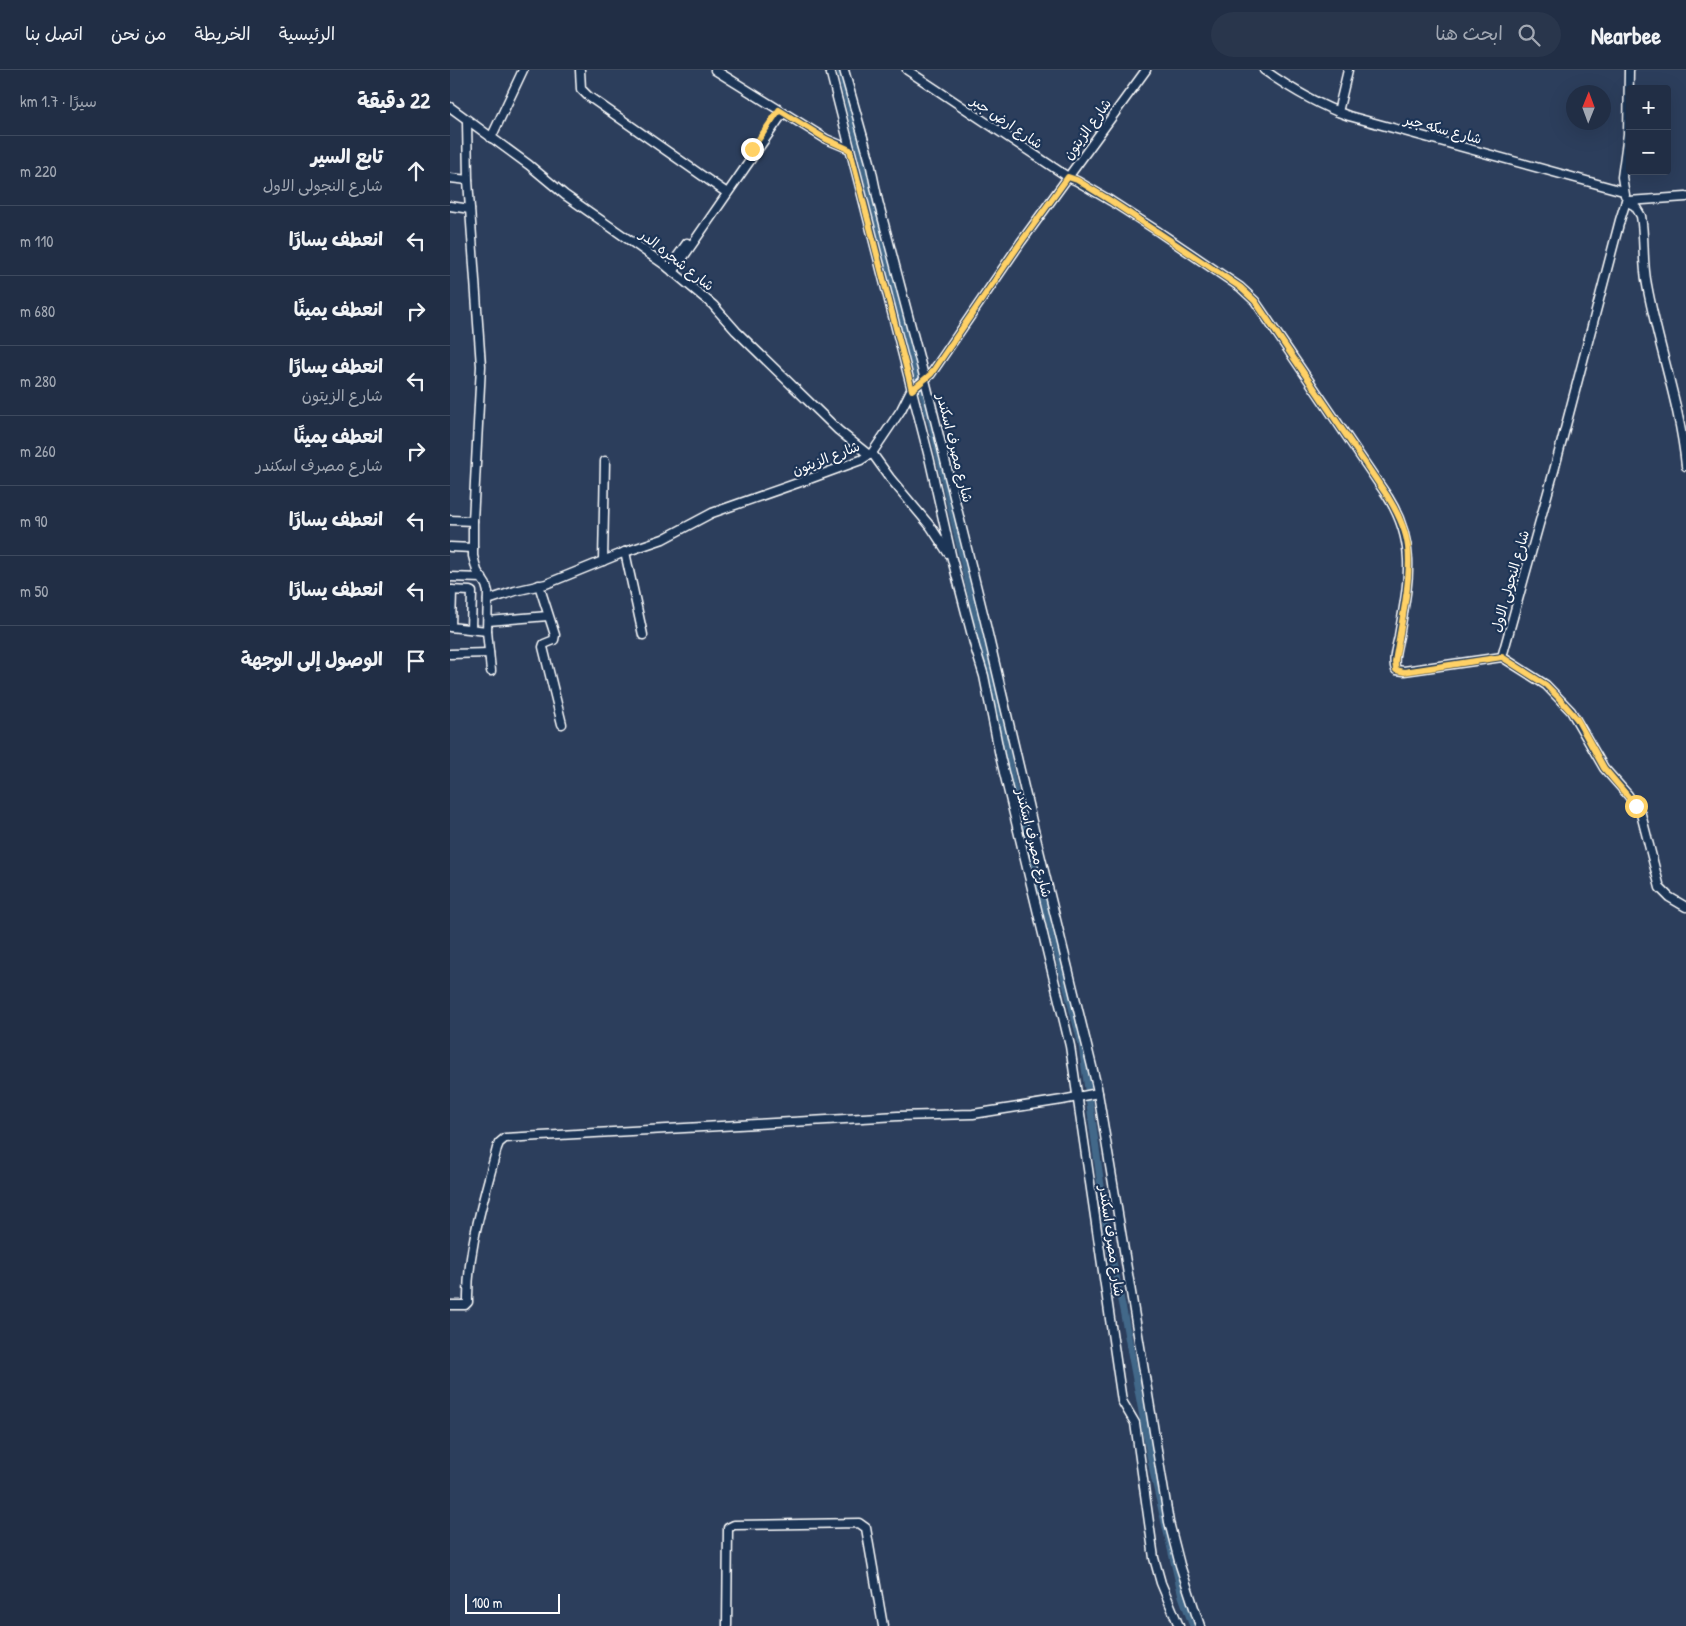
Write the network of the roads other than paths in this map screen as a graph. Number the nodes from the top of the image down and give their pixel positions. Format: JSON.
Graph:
{"nodes":[{"id":1,"x":523,"y":70,"type":"edge"},
{"id":2,"x":580,"y":70,"type":"edge"},
{"id":3,"x":714,"y":70,"type":"edge"},
{"id":4,"x":830,"y":70,"type":"edge"},
{"id":5,"x":844,"y":70,"type":"edge"},
{"id":6,"x":907,"y":70,"type":"edge"},
{"id":7,"x":1146,"y":70,"type":"edge"},
{"id":8,"x":1264,"y":70,"type":"edge"},
{"id":9,"x":1348,"y":70,"type":"edge"},
{"id":10,"x":1629,"y":70,"type":"edge"},
{"id":11,"x":450,"y":107,"type":"edge"},
{"id":12,"x":781,"y":112,"type":"junction"},
{"id":13,"x":1338,"y":112,"type":"junction"},
{"id":14,"x":467,"y":120,"type":"junction"},
{"id":15,"x":491,"y":138,"type":"junction"},
{"id":16,"x":850,"y":150,"type":"junction"},
{"id":17,"x":1068,"y":177,"type":"junction"},
{"id":18,"x":450,"y":178,"type":"edge"},
{"id":19,"x":468,"y":180,"type":"junction"},
{"id":20,"x":1623,"y":191,"type":"junction"},
{"id":21,"x":725,"y":192,"type":"junction"},
{"id":22,"x":1686,"y":197,"type":"edge"},
{"id":23,"x":1626,"y":201,"type":"junction"},
{"id":24,"x":450,"y":206,"type":"edge"},
{"id":25,"x":470,"y":209,"type":"junction"},
{"id":26,"x":671,"y":270,"type":"junction"},
{"id":27,"x":925,"y":380,"type":"junction"},
{"id":28,"x":912,"y":390,"type":"junction"},
{"id":29,"x":871,"y":454,"type":"junction"},
{"id":30,"x":605,"y":461,"type":"dead end"},
{"id":31,"x":1686,"y":466,"type":"edge"},
{"id":32,"x":450,"y":520,"type":"edge"},
{"id":33,"x":473,"y":520,"type":"junction"},
{"id":34,"x":450,"y":547,"type":"edge"},
{"id":35,"x":473,"y":548,"type":"junction"},
{"id":36,"x":624,"y":552,"type":"junction"},
{"id":37,"x":952,"y":559,"type":"junction"},
{"id":38,"x":603,"y":560,"type":"junction"},
{"id":39,"x":450,"y":578,"type":"edge"},
{"id":40,"x":482,"y":578,"type":"junction"},
{"id":41,"x":539,"y":585,"type":"junction"},
{"id":42,"x":451,"y":590,"type":"edge"},
{"id":43,"x":488,"y":600,"type":"junction"},
{"id":44,"x":548,"y":616,"type":"junction"},
{"id":45,"x":488,"y":620,"type":"junction"},
{"id":46,"x":451,"y":627,"type":"edge"},
{"id":47,"x":472,"y":629,"type":"junction"},
{"id":48,"x":487,"y":631,"type":"junction"},
{"id":49,"x":643,"y":635,"type":"dead end"},
{"id":50,"x":489,"y":653,"type":"junction"},
{"id":51,"x":450,"y":654,"type":"edge"},
{"id":52,"x":1502,"y":657,"type":"junction"},
{"id":53,"x":490,"y":670,"type":"dead end"},
{"id":54,"x":562,"y":724,"type":"dead end"},
{"id":55,"x":1686,"y":906,"type":"edge"},
{"id":56,"x":1098,"y":1093,"type":"junction"},
{"id":57,"x":1078,"y":1097,"type":"junction"},
{"id":58,"x":450,"y":1305,"type":"edge"},
{"id":59,"x":727,"y":1626,"type":"edge"},
{"id":60,"x":883,"y":1626,"type":"edge"},
{"id":61,"x":1174,"y":1626,"type":"edge"},
{"id":62,"x":1179,"y":1626,"type":"edge"},
{"id":63,"x":1200,"y":1626,"type":"edge"}],
"edges":[{"from":1,"to":15,"type":"street"},
{"from":2,"to":21,"type":"street"},
{"from":3,"to":12,"type":"street"},
{"from":4,"to":16,"type":"street","name":"شارع مصرف اسكندر"},
{"from":5,"to":27,"type":"street","name":"شارع مصرف اسكندر"},
{"from":6,"to":17,"type":"street","name":"شارع ارض جبر"},
{"from":7,"to":17,"type":"street","name":"شارع الزيتون"},
{"from":8,"to":13,"type":"street","name":"شارع سكه جير"},
{"from":9,"to":13,"type":"street"},
{"from":10,"to":20,"type":"street"},
{"from":11,"to":14,"type":"street","name":"شارع شجره الدر"},
{"from":12,"to":16,"type":"street"},
{"from":12,"to":21,"type":"street"},
{"from":13,"to":20,"type":"street","name":"شارع سكه جير"},
{"from":14,"to":15,"type":"street","name":"شارع شجره الدر"},
{"from":14,"to":19,"type":"street"},
{"from":15,"to":26,"type":"street","name":"شارع شجره الدر"},
{"from":16,"to":28,"type":"street","name":"شارع مصرف اسكندر"},
{"from":17,"to":27,"type":"street","name":"شارع الزيتون"},
{"from":17,"to":52,"type":"street","name":"شارع ارض جبر"},
{"from":18,"to":19,"type":"street"},
{"from":19,"to":25,"type":"street"},
{"from":20,"to":23,"type":"street"},
{"from":21,"to":26,"type":"street"},
{"from":22,"to":23,"type":"street"},
{"from":23,"to":31,"type":"street"},
{"from":23,"to":52,"type":"street","name":"شارع النجولى الاول"},
{"from":24,"to":25,"type":"street"},
{"from":25,"to":33,"type":"street"},
{"from":26,"to":29,"type":"street","name":"شارع شجره الدر"},
{"from":27,"to":28,"type":"street","name":"شارع الزيتون"},
{"from":27,"to":56,"type":"street","name":"شارع مصرف اسكندر"},
{"from":28,"to":29,"type":"street","name":"شارع الزيتون"},
{"from":28,"to":37,"type":"street","name":"شارع مصرف اسكندر"},
{"from":29,"to":36,"type":"street","name":"شارع الزيتون"},
{"from":29,"to":37,"type":"street","name":"شارع شجره الدر"},
{"from":30,"to":38,"type":"street"},
{"from":32,"to":33,"type":"street"},
{"from":33,"to":35,"type":"street"},
{"from":34,"to":35,"type":"street"},
{"from":35,"to":40,"type":"street"},
{"from":36,"to":38,"type":"street","name":"شارع الزيتون"},
{"from":36,"to":49,"type":"street"},
{"from":37,"to":57,"type":"street","name":"شارع مصرف اسكندر"},
{"from":38,"to":41,"type":"street","name":"شارع الزيتون"},
{"from":39,"to":40,"type":"street"},
{"from":40,"to":43,"type":"street"},
{"from":41,"to":43,"type":"street","name":"شارع الزيتون"},
{"from":41,"to":44,"type":"street"},
{"from":42,"to":46,"type":"street"},
{"from":42,"to":47,"type":"street"},
{"from":43,"to":45,"type":"street"},
{"from":44,"to":45,"type":"street"},
{"from":44,"to":54,"type":"street"},
{"from":45,"to":48,"type":"street"},
{"from":46,"to":47,"type":"street"},
{"from":47,"to":48,"type":"street"},
{"from":48,"to":50,"type":"street"},
{"from":50,"to":51,"type":"street"},
{"from":50,"to":53,"type":"street"},
{"from":52,"to":55,"type":"street"},
{"from":56,"to":57,"type":"street"},
{"from":56,"to":63,"type":"street","name":"شارع مصرف اسكندر"},
{"from":57,"to":58,"type":"street"},
{"from":57,"to":62,"type":"street","name":"شارع مصرف اسكندر"},
{"from":59,"to":60,"type":"street"},
{"from":61,"to":62,"type":"street"}]}
